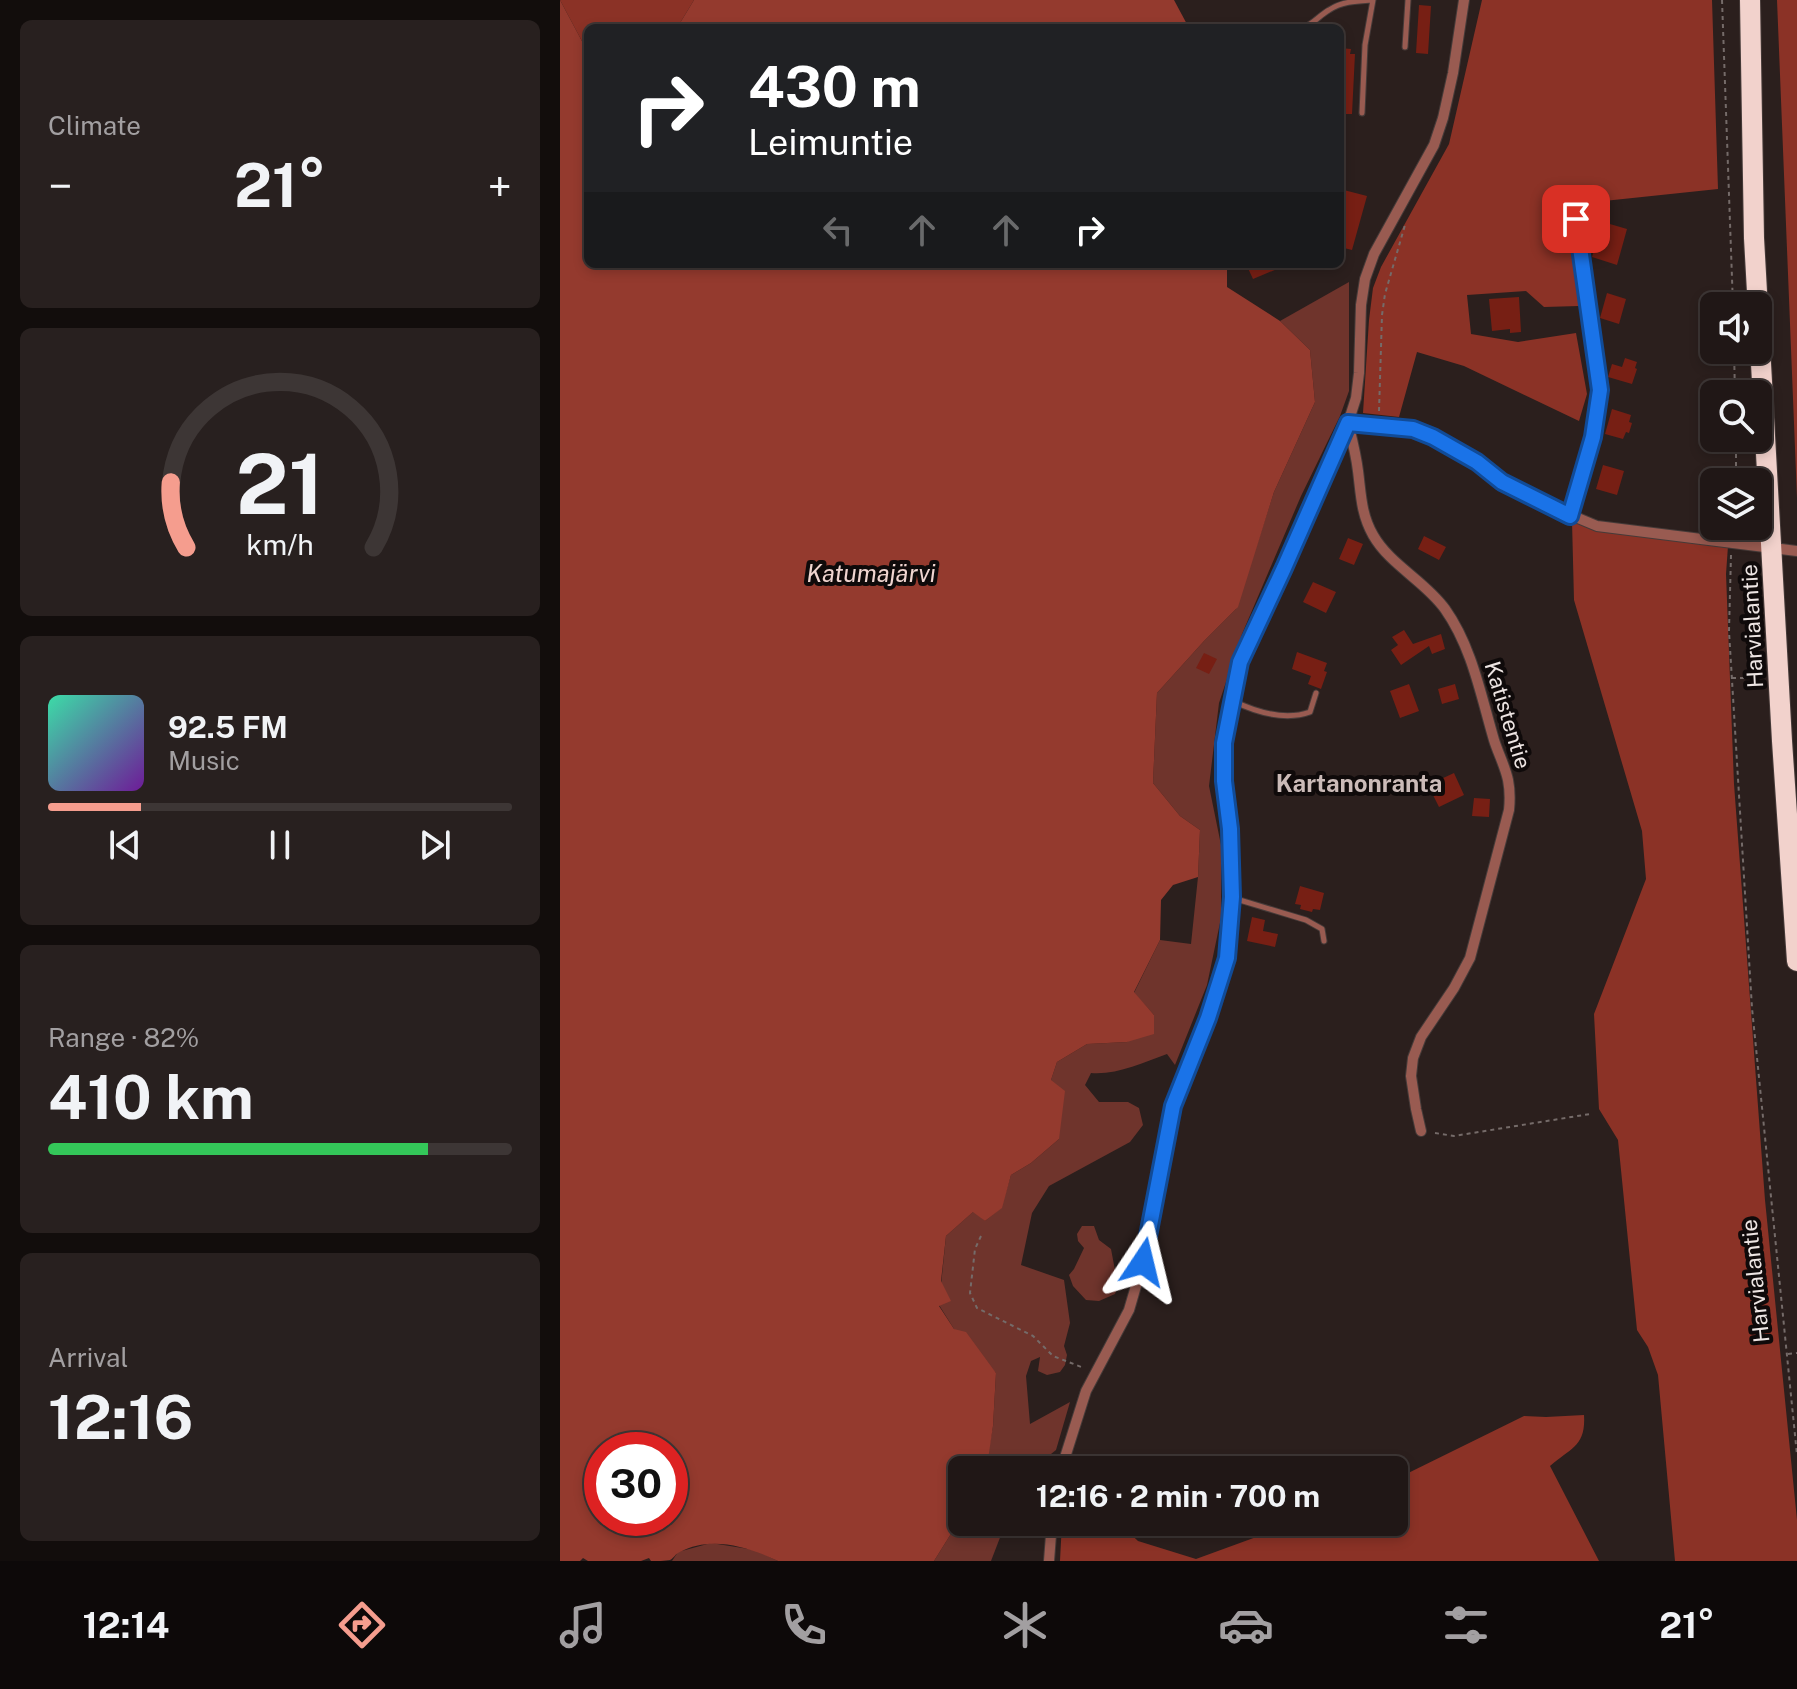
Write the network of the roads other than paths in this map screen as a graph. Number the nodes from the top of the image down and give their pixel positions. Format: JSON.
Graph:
{"nodes":[{"id":1,"x":1374,"y":0,"type":"edge"},
{"id":2,"x":1408,"y":0,"type":"edge"},
{"id":3,"x":1464,"y":0,"type":"edge"},
{"id":4,"x":1750,"y":0,"type":"edge"},
{"id":5,"x":1312,"y":24,"type":"edge"},
{"id":6,"x":1405,"y":47,"type":"dead end"},
{"id":7,"x":1362,"y":113,"type":"dead end"},
{"id":8,"x":1576,"y":219,"type":"dead end"},
{"id":9,"x":1348,"y":423,"type":"junction"},
{"id":10,"x":1570,"y":516,"type":"junction"},
{"id":11,"x":1772,"y":546,"type":"junction"},
{"id":12,"x":1797,"y":551,"type":"edge"},
{"id":13,"x":1316,"y":693,"type":"dead end"},
{"id":14,"x":1232,"y":701,"type":"junction"},
{"id":15,"x":1232,"y":897,"type":"junction"},
{"id":16,"x":1324,"y":941,"type":"dead end"},
{"id":17,"x":1797,"y":961,"type":"edge"},
{"id":18,"x":1421,"y":1131,"type":"road end"},
{"id":19,"x":1065,"y":1456,"type":"edge"},
{"id":20,"x":1051,"y":1536,"type":"edge"},
{"id":21,"x":1049,"y":1561,"type":"edge"}],
"edges":[{"from":1,"to":5,"type":"lane"},
{"from":1,"to":7,"type":"lane"},
{"from":2,"to":6,"type":"lane"},
{"from":3,"to":9,"type":"street","name":"Katistentie"},
{"from":4,"to":11,"type":"highway","name":"Harvialantie"},
{"from":8,"to":10,"type":"street"},
{"from":9,"to":10,"type":"street"},
{"from":9,"to":14,"type":"street","name":"Katistentie"},
{"from":9,"to":18,"type":"street","name":"Katistentie"},
{"from":10,"to":11,"type":"street"},
{"from":11,"to":12,"type":"street"},
{"from":11,"to":17,"type":"highway","name":"Harvialantie"},
{"from":13,"to":14,"type":"lane"},
{"from":14,"to":15,"type":"street","name":"Katistentie"},
{"from":15,"to":16,"type":"lane"},
{"from":15,"to":19,"type":"street","name":"Katistentie"},
{"from":20,"to":21,"type":"street"}]}
